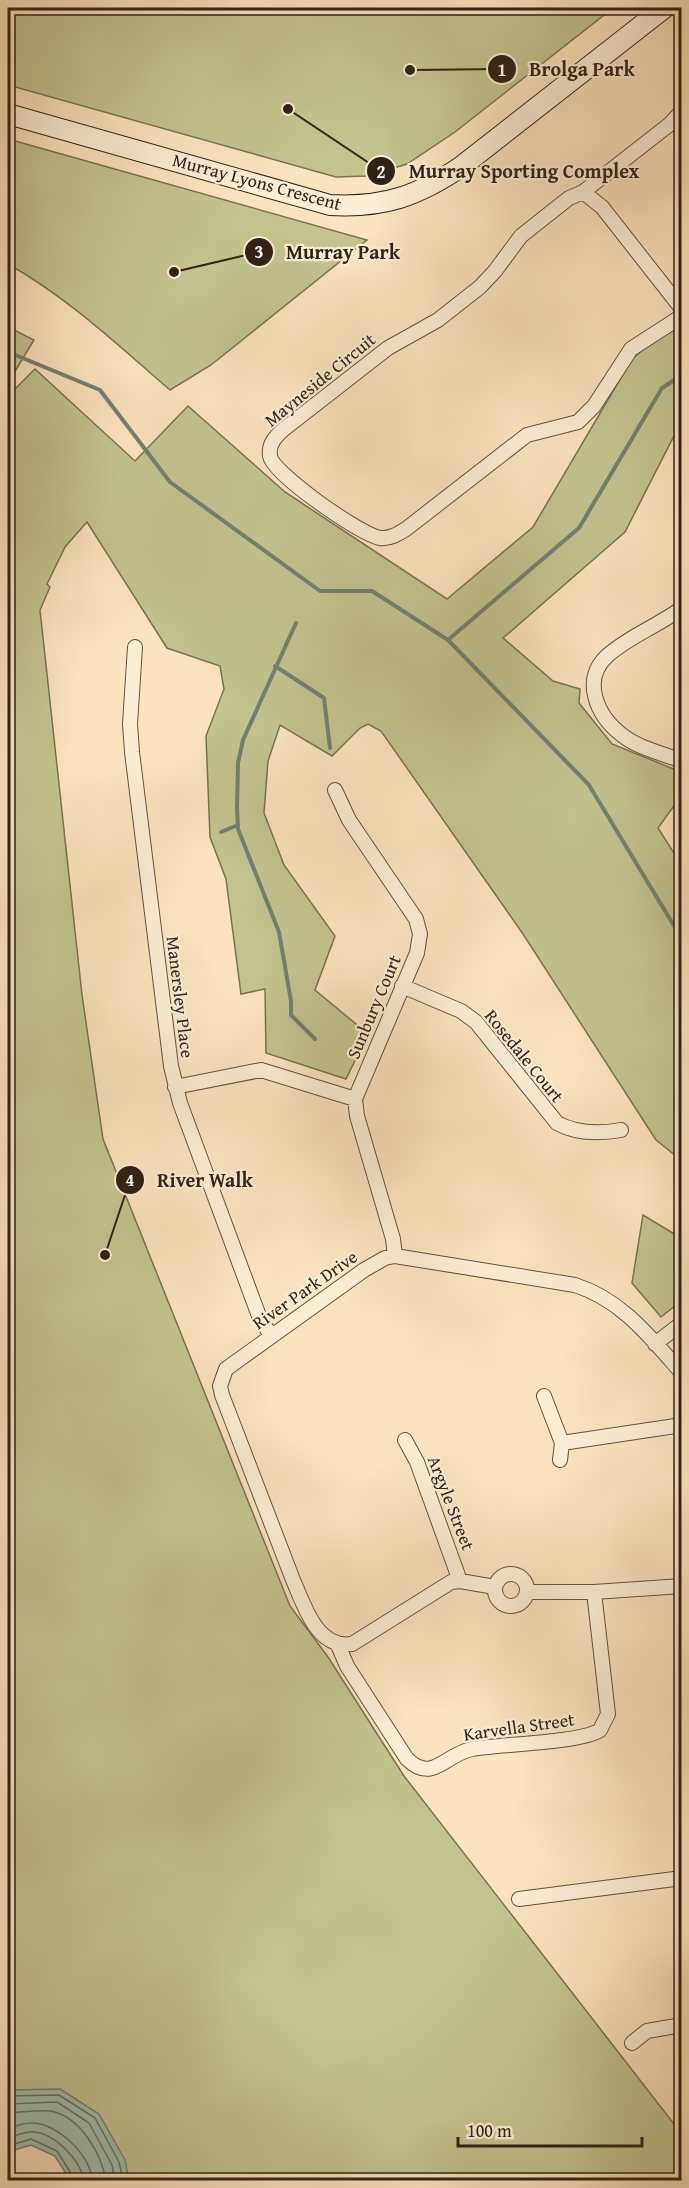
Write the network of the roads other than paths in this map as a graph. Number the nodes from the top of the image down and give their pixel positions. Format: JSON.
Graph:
{"nodes":[{"id":1,"x":664,"y":8,"type":"edge"},
{"id":2,"x":681,"y":111,"type":"edge"},
{"id":3,"x":8,"y":114,"type":"edge"},
{"id":4,"x":583,"y":192,"type":"junction"},
{"id":5,"x":681,"y":309,"type":"edge"},
{"id":6,"x":681,"y":316,"type":"edge"},
{"id":7,"x":681,"y":608,"type":"edge"},
{"id":8,"x":135,"y":646,"type":"dead end"},
{"id":9,"x":681,"y":761,"type":"edge"},
{"id":10,"x":335,"y":790,"type":"dead end"},
{"id":11,"x":402,"y":987,"type":"junction"},
{"id":12,"x":175,"y":1087,"type":"junction"},
{"id":13,"x":355,"y":1099,"type":"junction"},
{"id":14,"x":621,"y":1130,"type":"dead end"},
{"id":15,"x":395,"y":1256,"type":"junction"},
{"id":16,"x":681,"y":1323,"type":"edge"},
{"id":17,"x":271,"y":1336,"type":"junction"},
{"id":18,"x":655,"y":1344,"type":"junction"},
{"id":19,"x":681,"y":1373,"type":"edge"},
{"id":20,"x":544,"y":1396,"type":"dead end"},
{"id":21,"x":681,"y":1425,"type":"edge"},
{"id":22,"x":405,"y":1440,"type":"dead end"},
{"id":23,"x":562,"y":1443,"type":"junction"},
{"id":24,"x":560,"y":1460,"type":"dead end"},
{"id":25,"x":460,"y":1581,"type":"junction"},
{"id":26,"x":681,"y":1586,"type":"edge"},
{"id":27,"x":495,"y":1587,"type":"junction"},
{"id":28,"x":527,"y":1592,"type":"junction"},
{"id":29,"x":594,"y":1592,"type":"junction"},
{"id":30,"x":338,"y":1645,"type":"junction"},
{"id":31,"x":681,"y":1878,"type":"edge"},
{"id":32,"x":519,"y":1899,"type":"dead end"},
{"id":33,"x":681,"y":2025,"type":"edge"},
{"id":34,"x":632,"y":2043,"type":"dead end"}],
"edges":[{"from":1,"to":3,"type":"street","name":"Murray Lyons Crescent"},
{"from":2,"to":4,"type":"street","name":"Mayneside Circuit"},
{"from":4,"to":5,"type":"street"},
{"from":4,"to":6,"type":"street","name":"Mayneside Circuit"},
{"from":7,"to":9,"type":"street"},
{"from":8,"to":12,"type":"street","name":"Manersley Place"},
{"from":10,"to":11,"type":"street","name":"Sunbury Court"},
{"from":11,"to":13,"type":"street","name":"Sunbury Court"},
{"from":11,"to":14,"type":"street","name":"Rosedale Court"},
{"from":12,"to":13,"type":"street"},
{"from":12,"to":17,"type":"street","name":"Manersley Place"},
{"from":13,"to":15,"type":"street"},
{"from":15,"to":17,"type":"street","name":"River Park Drive"},
{"from":15,"to":18,"type":"street"},
{"from":16,"to":18,"type":"street"},
{"from":17,"to":30,"type":"street","name":"River Park Drive"},
{"from":18,"to":19,"type":"street"},
{"from":20,"to":23,"type":"street"},
{"from":21,"to":23,"type":"street"},
{"from":22,"to":25,"type":"street","name":"Argyle Street"},
{"from":23,"to":24,"type":"street"},
{"from":25,"to":27,"type":"street"},
{"from":25,"to":30,"type":"street"},
{"from":26,"to":29,"type":"street"},
{"from":27,"to":28,"type":"street"},
{"from":27,"to":28,"type":"street"},
{"from":28,"to":29,"type":"street"},
{"from":29,"to":30,"type":"street","name":"Karvella Street"},
{"from":31,"to":32,"type":"street"},
{"from":33,"to":34,"type":"street"}]}
